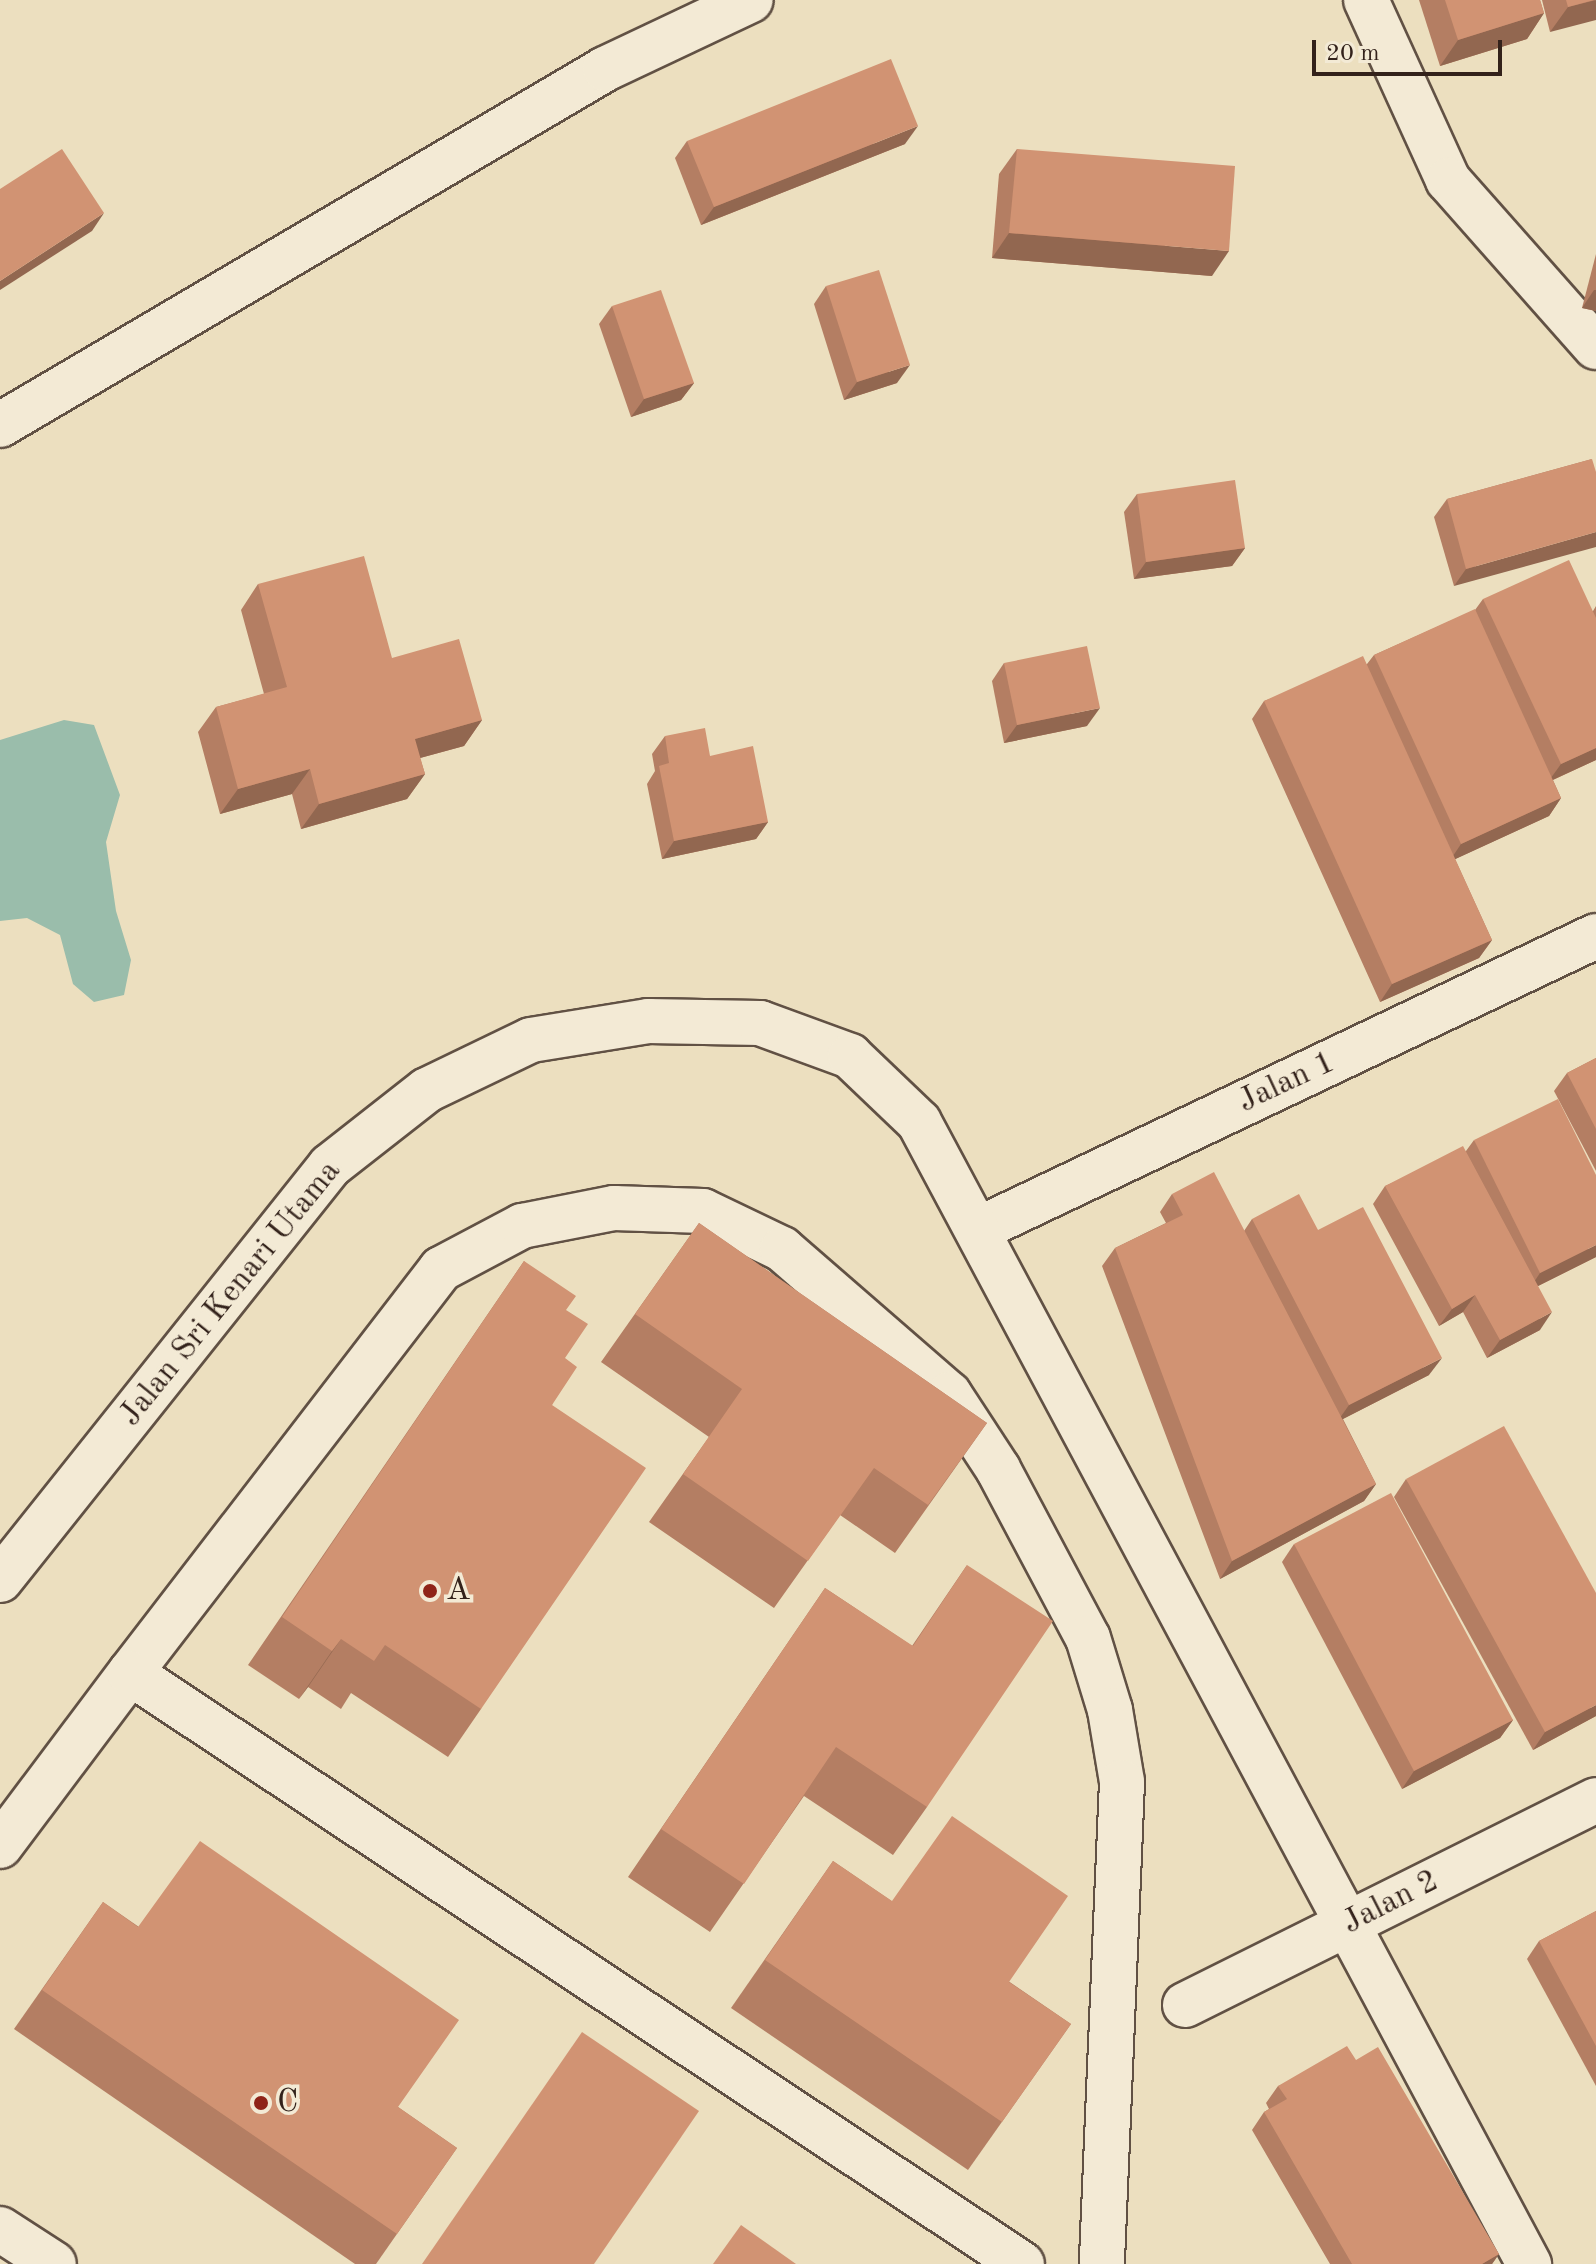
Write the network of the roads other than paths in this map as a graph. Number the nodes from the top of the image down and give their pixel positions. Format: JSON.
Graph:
{"nodes":[{"id":1,"x":751,"y":0,"type":"edge"},
{"id":2,"x":1366,"y":0,"type":"edge"},
{"id":3,"x":1596,"y":347,"type":"edge"},
{"id":4,"x":0,"y":425,"type":"edge"},
{"id":5,"x":1596,"y":936,"type":"edge"},
{"id":6,"x":979,"y":1229,"type":"junction"},
{"id":7,"x":0,"y":1580,"type":"edge"},
{"id":8,"x":130,"y":1673,"type":"junction"},
{"id":9,"x":1596,"y":1800,"type":"edge"},
{"id":10,"x":0,"y":1846,"type":"edge"},
{"id":11,"x":1348,"y":1924,"type":"junction"},
{"id":12,"x":1185,"y":2005,"type":"dead end"},
{"id":13,"x":0,"y":2229,"type":"edge"},
{"id":14,"x":54,"y":2264,"type":"edge"},
{"id":15,"x":1022,"y":2264,"type":"edge"},
{"id":16,"x":1102,"y":2264,"type":"edge"},
{"id":17,"x":1529,"y":2264,"type":"edge"}],
"edges":[{"from":1,"to":4,"type":"street"},
{"from":2,"to":3,"type":"street"},
{"from":5,"to":6,"type":"street","name":"Jalan 1"},
{"from":6,"to":7,"type":"street","name":"Jalan Sri Kenari Utama"},
{"from":6,"to":11,"type":"street","name":"Jalan Sri Kenari Utama"},
{"from":8,"to":10,"type":"street"},
{"from":8,"to":15,"type":"street"},
{"from":8,"to":16,"type":"street"},
{"from":9,"to":11,"type":"street","name":"Jalan 2"},
{"from":11,"to":12,"type":"street","name":"Jalan 2"},
{"from":11,"to":17,"type":"street","name":"Jalan Sri Kenari Utama"},
{"from":13,"to":14,"type":"street"}]}
